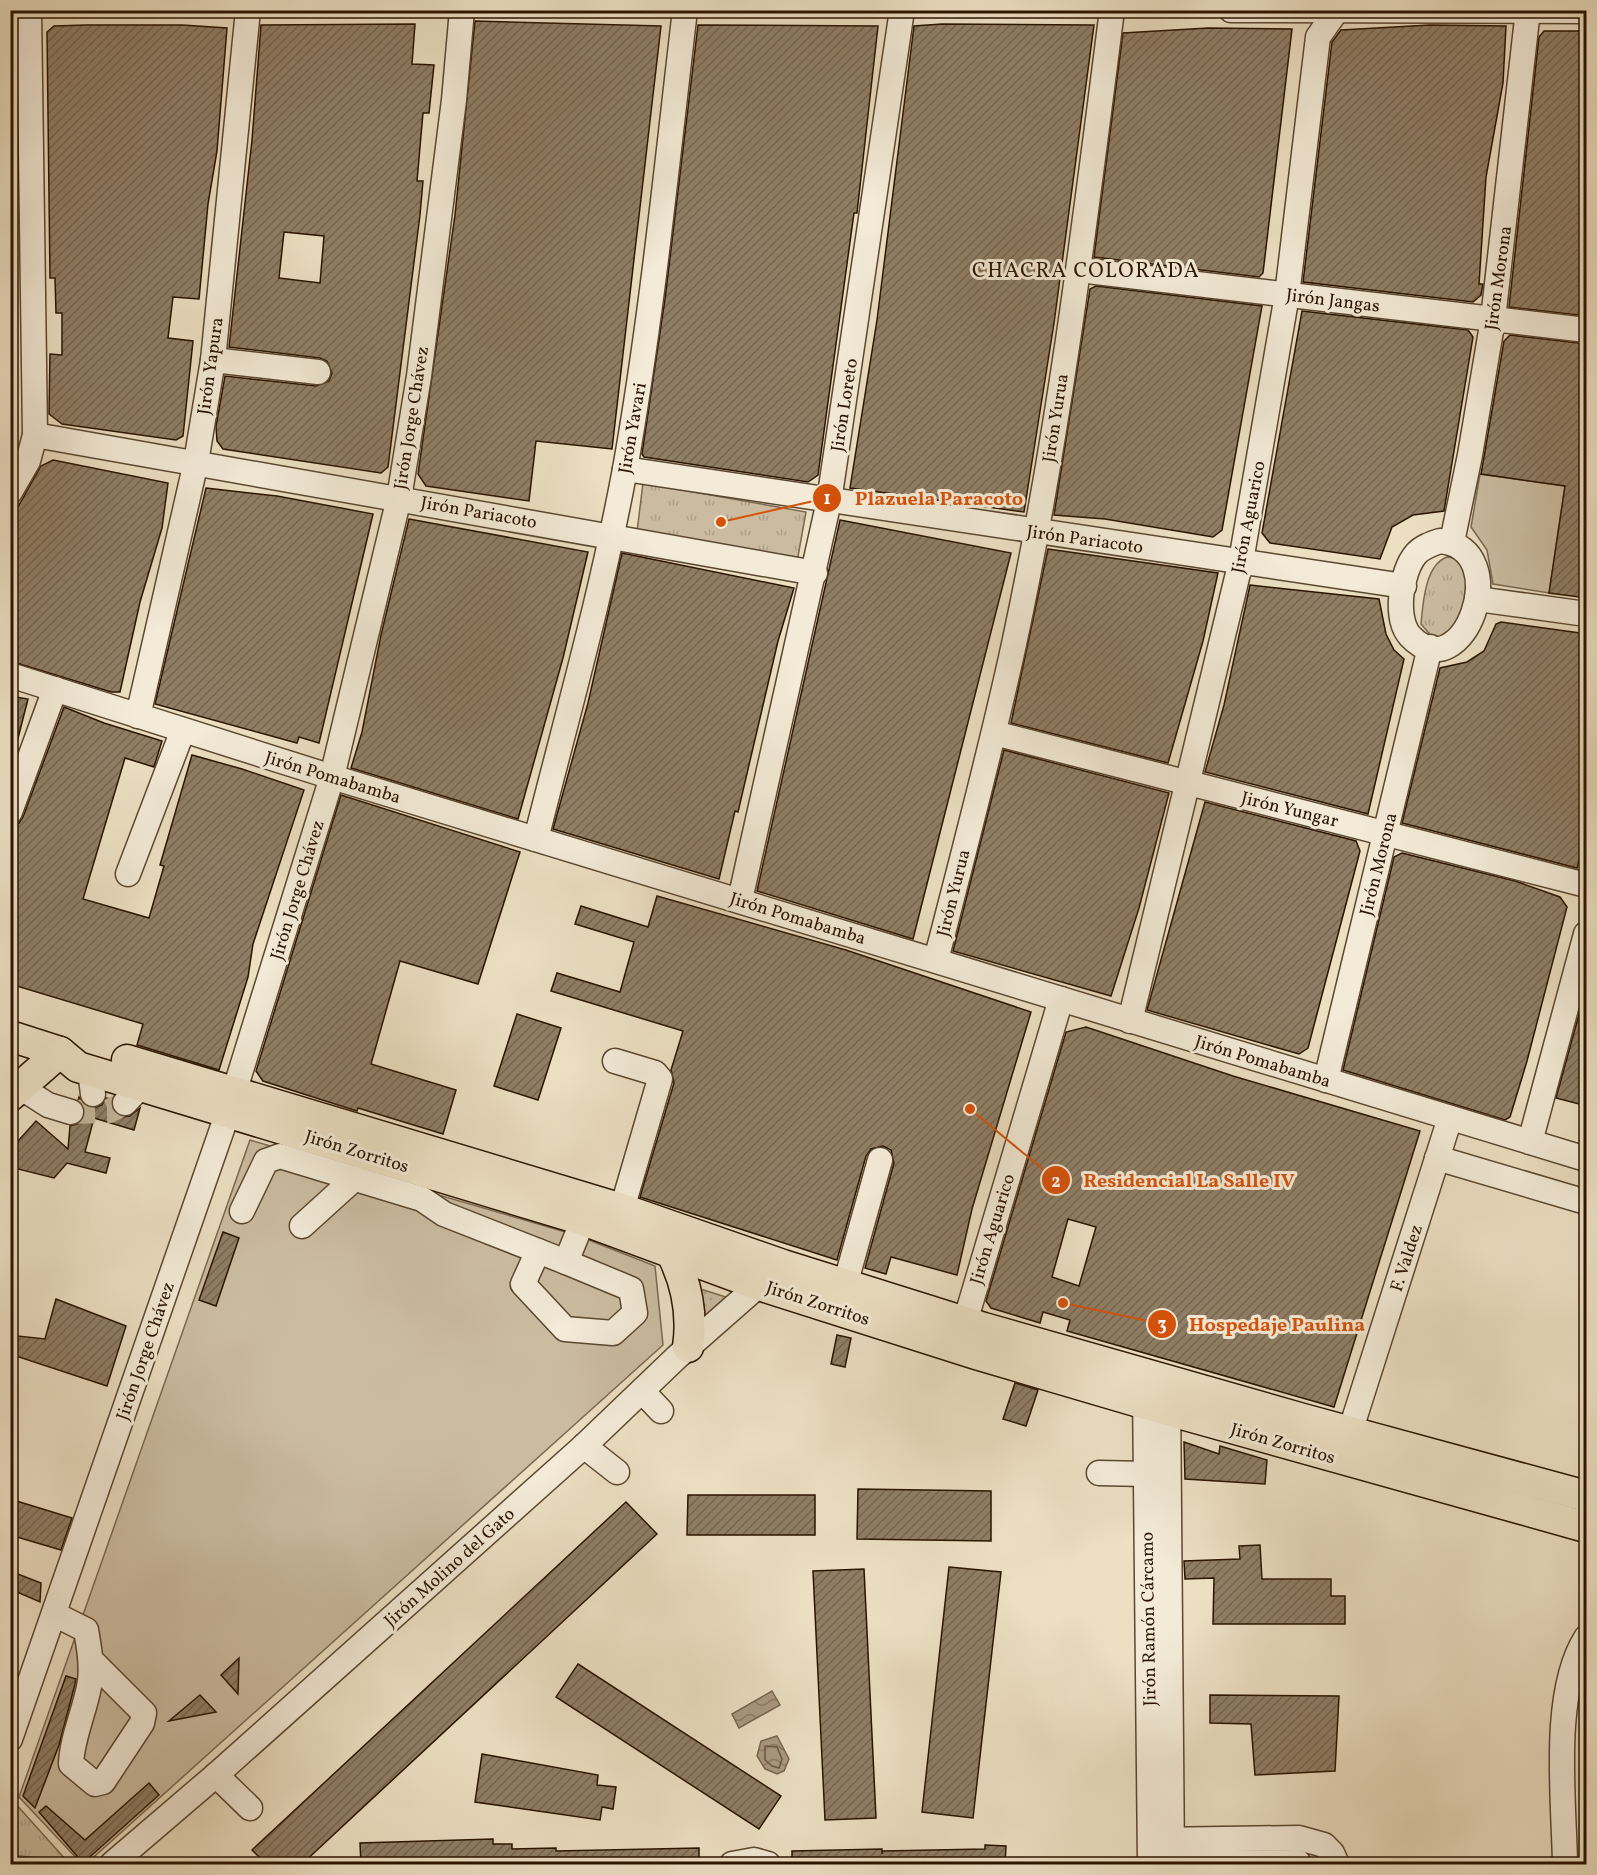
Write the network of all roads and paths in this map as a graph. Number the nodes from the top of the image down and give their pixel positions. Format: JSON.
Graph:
{"nodes":[{"id":1,"x":29,"y":10,"type":"edge"},
{"id":2,"x":248,"y":10,"type":"edge"},
{"id":3,"x":462,"y":10,"type":"edge"},
{"id":4,"x":685,"y":10,"type":"edge"},
{"id":5,"x":902,"y":10,"type":"edge"},
{"id":6,"x":1112,"y":10,"type":"edge"},
{"id":7,"x":1232,"y":10,"type":"edge"},
{"id":8,"x":1336,"y":11,"type":"edge"},
{"id":9,"x":1528,"y":11,"type":"edge"},
{"id":10,"x":1587,"y":11,"type":"edge"},
{"id":11,"x":1079,"y":270,"type":"junction"},
{"id":12,"x":1287,"y":295,"type":"junction"},
{"id":13,"x":1493,"y":319,"type":"junction"},
{"id":14,"x":1587,"y":330,"type":"edge"},
{"id":15,"x":213,"y":360,"type":"junction"},
{"id":16,"x":318,"y":372,"type":"dead end"},
{"id":17,"x":35,"y":435,"type":"junction"},
{"id":18,"x":196,"y":462,"type":"junction"},
{"id":19,"x":625,"y":469,"type":"junction"},
{"id":20,"x":10,"y":492,"type":"edge"},
{"id":21,"x":399,"y":498,"type":"junction"},
{"id":22,"x":830,"y":501,"type":"junction"},
{"id":23,"x":1036,"y":532,"type":"junction"},
{"id":24,"x":612,"y":536,"type":"junction"},
{"id":25,"x":1452,"y":542,"type":"junction"},
{"id":26,"x":1241,"y":561,"type":"junction"},
{"id":27,"x":815,"y":573,"type":"junction"},
{"id":28,"x":1404,"y":586,"type":"junction"},
{"id":29,"x":1477,"y":598,"type":"junction"},
{"id":30,"x":1587,"y":614,"type":"edge"},
{"id":31,"x":1430,"y":648,"type":"junction"},
{"id":32,"x":10,"y":675,"type":"edge"},
{"id":33,"x":55,"y":689,"type":"junction"},
{"id":34,"x":138,"y":716,"type":"junction"},
{"id":35,"x":183,"y":730,"type":"junction"},
{"id":36,"x":994,"y":732,"type":"junction"},
{"id":37,"x":332,"y":777,"type":"junction"},
{"id":38,"x":1189,"y":783,"type":"junction"},
{"id":39,"x":10,"y":812,"type":"edge"},
{"id":40,"x":1386,"y":833,"type":"junction"},
{"id":41,"x":536,"y":839,"type":"junction"},
{"id":42,"x":128,"y":874,"type":"dead end"},
{"id":43,"x":1587,"y":885,"type":"edge"},
{"id":44,"x":740,"y":900,"type":"junction"},
{"id":45,"x":1587,"y":934,"type":"edge"},
{"id":46,"x":936,"y":960,"type":"junction"},
{"id":47,"x":1061,"y":999,"type":"junction"},
{"id":48,"x":1130,"y":1021,"type":"junction"},
{"id":49,"x":10,"y":1036,"type":"edge"},
{"id":50,"x":60,"y":1052,"type":"junction"},
{"id":51,"x":615,"y":1061,"type":"dead end"},
{"id":52,"x":1326,"y":1080,"type":"junction"},
{"id":53,"x":15,"y":1091,"type":"edge"},
{"id":54,"x":232,"y":1101,"type":"junction"},
{"id":55,"x":71,"y":1113,"type":"tunnel mouth"},
{"id":56,"x":1450,"y":1118,"type":"junction"},
{"id":57,"x":1530,"y":1142,"type":"junction"},
{"id":58,"x":1437,"y":1158,"type":"junction"},
{"id":59,"x":1587,"y":1159,"type":"edge"},
{"id":60,"x":880,"y":1160,"type":"dead end"},
{"id":61,"x":355,"y":1178,"type":"junction"},
{"id":62,"x":1587,"y":1203,"type":"edge"},
{"id":63,"x":622,"y":1209,"type":"junction"},
{"id":64,"x":242,"y":1211,"type":"dead end"},
{"id":65,"x":583,"y":1220,"type":"junction"},
{"id":66,"x":302,"y":1226,"type":"dead end"},
{"id":67,"x":538,"y":1251,"type":"junction"},
{"id":68,"x":672,"y":1252,"type":"junction"},
{"id":69,"x":566,"y":1262,"type":"junction"},
{"id":70,"x":783,"y":1265,"type":"junction"},
{"id":71,"x":759,"y":1285,"type":"junction"},
{"id":72,"x":845,"y":1285,"type":"junction"},
{"id":73,"x":965,"y":1322,"type":"junction"},
{"id":74,"x":688,"y":1347,"type":"junction"},
{"id":75,"x":1156,"y":1377,"type":"junction"},
{"id":76,"x":642,"y":1391,"type":"junction"},
{"id":77,"x":1158,"y":1408,"type":"junction"},
{"id":78,"x":661,"y":1411,"type":"dead end"},
{"id":79,"x":1350,"y":1432,"type":"junction"},
{"id":80,"x":584,"y":1446,"type":"junction"},
{"id":81,"x":617,"y":1472,"type":"dead end"},
{"id":82,"x":1099,"y":1473,"type":"dead end"},
{"id":83,"x":1146,"y":1474,"type":"junction"},
{"id":84,"x":1587,"y":1496,"type":"edge"},
{"id":85,"x":1587,"y":1527,"type":"edge"},
{"id":86,"x":1159,"y":1604,"type":"junction"},
{"id":87,"x":54,"y":1614,"type":"junction"},
{"id":88,"x":1587,"y":1638,"type":"edge"},
{"id":89,"x":91,"y":1660,"type":"junction"},
{"id":90,"x":18,"y":1696,"type":"edge"},
{"id":91,"x":10,"y":1739,"type":"edge"},
{"id":92,"x":216,"y":1775,"type":"junction"},
{"id":93,"x":250,"y":1808,"type":"dead end"},
{"id":94,"x":1214,"y":1855,"type":"edge"},
{"id":95,"x":1161,"y":1856,"type":"edge"},
{"id":96,"x":1298,"y":1862,"type":"dead end"},
{"id":97,"x":112,"y":1864,"type":"edge"},
{"id":98,"x":732,"y":1864,"type":"edge"},
{"id":99,"x":768,"y":1864,"type":"edge"},
{"id":100,"x":1337,"y":1864,"type":"edge"},
{"id":101,"x":1565,"y":1864,"type":"edge"}],
"edges":[{"from":1,"to":17,"type":"street"},
{"from":2,"to":15,"type":"street","name":"Jirón Yapura"},
{"from":3,"to":21,"type":"street","name":"Jirón Jorge Chávez"},
{"from":4,"to":19,"type":"street","name":"Jirón Yavari"},
{"from":5,"to":22,"type":"street","name":"Jirón Loreto"},
{"from":6,"to":11,"type":"street","name":"Jirón Yurua"},
{"from":7,"to":8,"type":"street"},
{"from":8,"to":9,"type":"street"},
{"from":8,"to":12,"type":"street","name":"Jirón Aguarico"},
{"from":9,"to":10,"type":"street"},
{"from":9,"to":13,"type":"street","name":"Jirón Morona"},
{"from":11,"to":12,"type":"street","name":"Jirón Jangas"},
{"from":11,"to":23,"type":"street","name":"Jirón Yurua"},
{"from":12,"to":13,"type":"street","name":"Jirón Jangas"},
{"from":12,"to":26,"type":"street","name":"Jirón Aguarico"},
{"from":13,"to":14,"type":"street","name":"Jirón Jangas"},
{"from":13,"to":25,"type":"street","name":"Jirón Morona"},
{"from":15,"to":16,"type":"street"},
{"from":15,"to":18,"type":"street","name":"Jirón Yapura"},
{"from":17,"to":18,"type":"street","name":"Jirón Pariacoto"},
{"from":17,"to":20,"type":"street"},
{"from":18,"to":21,"type":"street","name":"Jirón Pariacoto"},
{"from":18,"to":34,"type":"street","name":"Jirón Yapura"},
{"from":19,"to":22,"type":"street","name":"Jirón Pariacoto"},
{"from":19,"to":24,"type":"street","name":"Jirón Yavari"},
{"from":21,"to":24,"type":"street","name":"Jirón Pariacoto"},
{"from":21,"to":37,"type":"street","name":"Jirón Jorge Chávez"},
{"from":22,"to":23,"type":"street","name":"Jirón Pariacoto"},
{"from":22,"to":27,"type":"street","name":"Jirón Loreto"},
{"from":23,"to":26,"type":"street","name":"Jirón Pariacoto"},
{"from":23,"to":36,"type":"street","name":"Jirón Yurua"},
{"from":24,"to":27,"type":"street","name":"Jirón Pariacoto"},
{"from":24,"to":41,"type":"street","name":"Jirón Yavari"},
{"from":25,"to":28,"type":"street"},
{"from":25,"to":29,"type":"street"},
{"from":26,"to":28,"type":"street","name":"Jirón Pariacoto"},
{"from":26,"to":38,"type":"street","name":"Jirón Aguarico"},
{"from":27,"to":44,"type":"street","name":"Jirón Loreto"},
{"from":28,"to":31,"type":"street"},
{"from":29,"to":30,"type":"street"},
{"from":29,"to":31,"type":"street"},
{"from":31,"to":40,"type":"street","name":"Jirón Morona"},
{"from":32,"to":33,"type":"street","name":"Jirón Pomabamba"},
{"from":33,"to":34,"type":"street","name":"Jirón Pomabamba"},
{"from":33,"to":39,"type":"street"},
{"from":34,"to":35,"type":"street","name":"Jirón Pomabamba"},
{"from":35,"to":37,"type":"street","name":"Jirón Pomabamba"},
{"from":35,"to":42,"type":"street"},
{"from":36,"to":38,"type":"street","name":"Jirón Yungar"},
{"from":36,"to":46,"type":"street","name":"Jirón Yurua"},
{"from":37,"to":41,"type":"street","name":"Jirón Pomabamba"},
{"from":37,"to":54,"type":"street","name":"Jirón Jorge Chávez"},
{"from":38,"to":40,"type":"street","name":"Jirón Yungar"},
{"from":38,"to":48,"type":"street","name":"Jirón Aguarico"},
{"from":40,"to":43,"type":"street","name":"Jirón Yungar"},
{"from":40,"to":52,"type":"street","name":"Jirón Morona"},
{"from":41,"to":44,"type":"street","name":"Jirón Pomabamba"},
{"from":44,"to":46,"type":"street","name":"Jirón Pomabamba"},
{"from":45,"to":57,"type":"street"},
{"from":46,"to":47,"type":"street","name":"Jirón Pomabamba"},
{"from":47,"to":48,"type":"street","name":"Jirón Pomabamba"},
{"from":47,"to":73,"type":"street","name":"Jirón Aguarico"},
{"from":48,"to":52,"type":"street","name":"Jirón Pomabamba"},
{"from":49,"to":50,"type":"main road","name":"Jirón Zorritos"},
{"from":50,"to":53,"type":"main road"},
{"from":50,"to":54,"type":"main road","name":"Jirón Zorritos"},
{"from":50,"to":54,"type":"main road","name":"Jirón Zorritos"},
{"from":51,"to":63,"type":"street"},
{"from":52,"to":56,"type":"street","name":"Jirón Pomabamba"},
{"from":53,"to":55,"type":"street"},
{"from":54,"to":63,"type":"main road","name":"Jirón Zorritos"},
{"from":54,"to":65,"type":"main road","name":"Jirón Zorritos"},
{"from":54,"to":87,"type":"street","name":"Jirón Jorge Chávez"},
{"from":56,"to":57,"type":"street","name":"Jirón Pomabamba"},
{"from":56,"to":58,"type":"street","name":"F. Valdez"},
{"from":57,"to":59,"type":"street","name":"Jirón Pomabamba"},
{"from":58,"to":62,"type":"street"},
{"from":58,"to":79,"type":"street","name":"F. Valdez"},
{"from":60,"to":72,"type":"street"},
{"from":61,"to":64,"type":"street"},
{"from":61,"to":66,"type":"street"},
{"from":61,"to":67,"type":"street"},
{"from":63,"to":70,"type":"main road","name":"Jirón Zorritos"},
{"from":65,"to":68,"type":"main road","name":"Jirón Zorritos"},
{"from":65,"to":69,"type":"street"},
{"from":67,"to":69,"type":"street"},
{"from":67,"to":69,"type":"street"},
{"from":68,"to":71,"type":"main road","name":"Jirón Zorritos"},
{"from":68,"to":74,"type":"main road"},
{"from":70,"to":71,"type":"street","name":"Jirón Molino del Gato"},
{"from":70,"to":72,"type":"main road","name":"Jirón Zorritos"},
{"from":71,"to":74,"type":"street","name":"Jirón Molino del Gato"},
{"from":71,"to":77,"type":"main road","name":"Jirón Zorritos"},
{"from":72,"to":73,"type":"main road","name":"Jirón Zorritos"},
{"from":73,"to":75,"type":"main road","name":"Jirón Zorritos"},
{"from":74,"to":76,"type":"street","name":"Jirón Molino del Gato"},
{"from":75,"to":77,"type":"street","name":"Jirón Ramón Cárcamo"},
{"from":75,"to":79,"type":"main road","name":"Jirón Zorritos"},
{"from":76,"to":78,"type":"street"},
{"from":76,"to":80,"type":"street","name":"Jirón Molino del Gato"},
{"from":77,"to":83,"type":"street","name":"Jirón Ramón Cárcamo"},
{"from":77,"to":85,"type":"main road","name":"Jirón Zorritos"},
{"from":77,"to":86,"type":"street","name":"Jirón Ramón Cárcamo"},
{"from":79,"to":84,"type":"main road","name":"Jirón Zorritos"},
{"from":80,"to":81,"type":"street"},
{"from":80,"to":92,"type":"street","name":"Jirón Molino del Gato"},
{"from":82,"to":83,"type":"street"},
{"from":83,"to":86,"type":"street","name":"Jirón Ramón Cárcamo"},
{"from":86,"to":95,"type":"street","name":"Jirón Ramón Cárcamo"},
{"from":87,"to":89,"type":"street"},
{"from":87,"to":90,"type":"street","name":"Jirón Jorge Chávez"},
{"from":88,"to":101,"type":"street"},
{"from":89,"to":89,"type":"street"},
{"from":90,"to":91,"type":"street","name":"Jirón Jorge Chávez"},
{"from":92,"to":93,"type":"street"},
{"from":92,"to":97,"type":"street","name":"Jirón Molino del Gato"},
{"from":94,"to":95,"type":"street"},
{"from":94,"to":96,"type":"street"},
{"from":94,"to":100,"type":"street"},
{"from":98,"to":99,"type":"street"}]}
